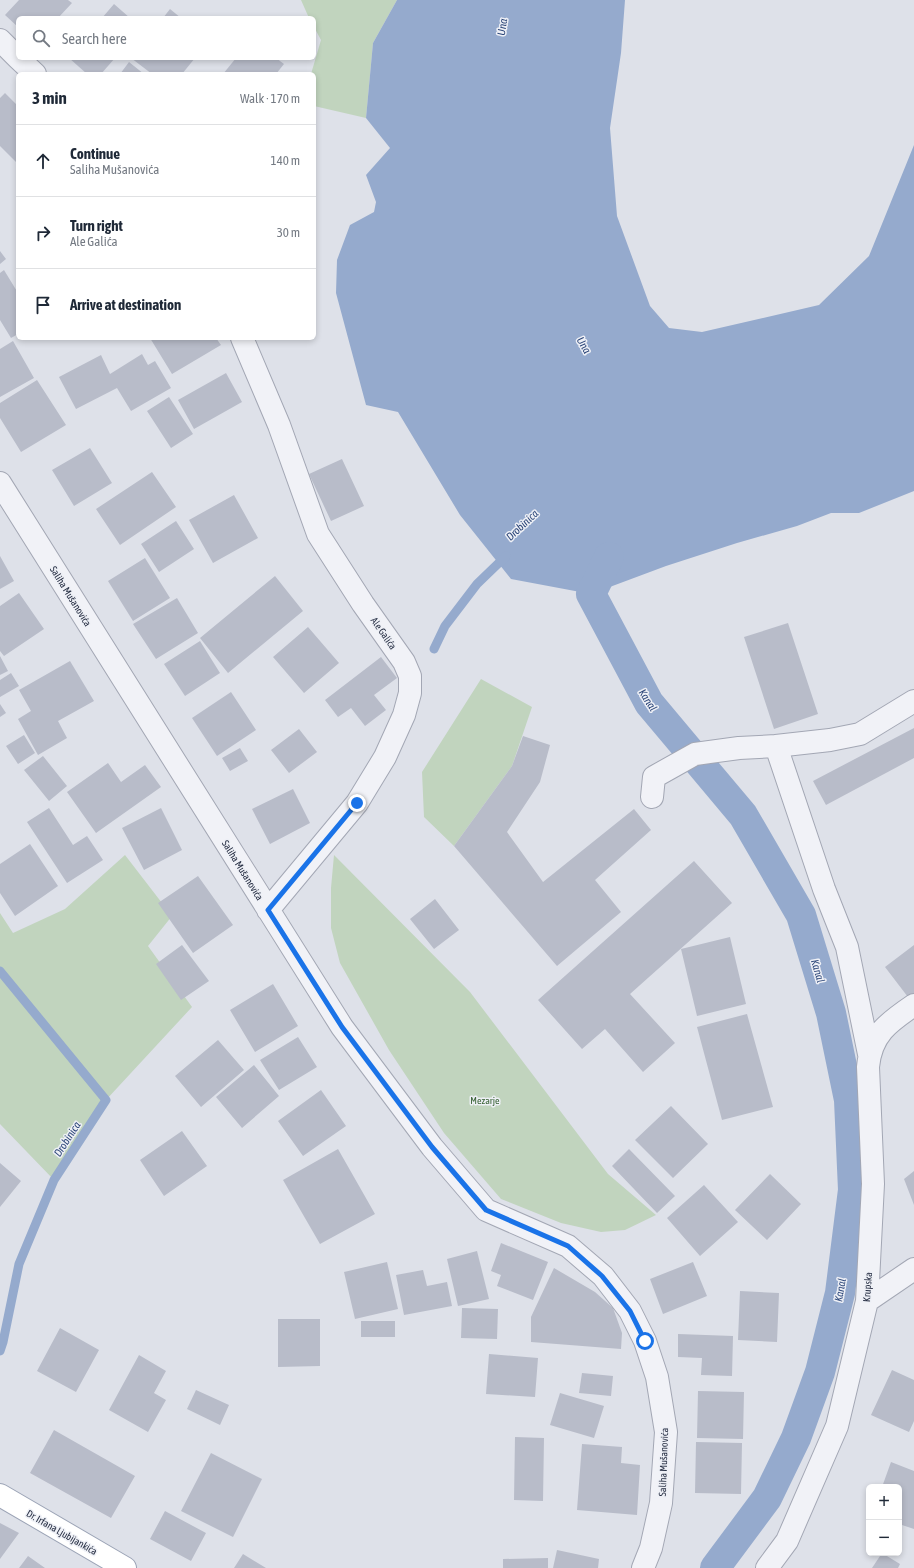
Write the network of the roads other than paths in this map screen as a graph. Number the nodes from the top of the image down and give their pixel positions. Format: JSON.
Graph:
{"nodes":[{"id":1,"x":0,"y":40,"type":"edge"},
{"id":2,"x":16,"y":56,"type":"edge"},
{"id":3,"x":20,"y":60,"type":"edge"},
{"id":4,"x":33,"y":72,"type":"edge"},
{"id":5,"x":243,"y":340,"type":"edge"},
{"id":6,"x":0,"y":483,"type":"edge"},
{"id":7,"x":914,"y":702,"type":"edge"},
{"id":8,"x":776,"y":746,"type":"junction"},
{"id":9,"x":653,"y":787,"type":"dead end"},
{"id":10,"x":268,"y":910,"type":"junction"},
{"id":11,"x":914,"y":1004,"type":"edge"},
{"id":12,"x":869,"y":1054,"type":"junction"},
{"id":13,"x":914,"y":1269,"type":"edge"},
{"id":14,"x":867,"y":1301,"type":"junction"},
{"id":15,"x":0,"y":1495,"type":"edge"},
{"id":16,"x":125,"y":1568,"type":"edge"},
{"id":17,"x":643,"y":1568,"type":"edge"},
{"id":18,"x":767,"y":1568,"type":"edge"}],
"edges":[{"from":1,"to":2,"type":"street"},
{"from":3,"to":4,"type":"street"},
{"from":5,"to":10,"type":"street","name":"Ale Galića"},
{"from":6,"to":10,"type":"street","name":"Saliha Mušanovića"},
{"from":7,"to":8,"type":"street"},
{"from":8,"to":9,"type":"street"},
{"from":8,"to":12,"type":"street"},
{"from":10,"to":17,"type":"street","name":"Saliha Mušanovića"},
{"from":11,"to":12,"type":"street","name":"Krupska"},
{"from":12,"to":14,"type":"street","name":"Krupska"},
{"from":13,"to":14,"type":"street"},
{"from":14,"to":18,"type":"street","name":"Krupska"},
{"from":15,"to":16,"type":"main road","name":"Dr. Irfana Ljubijankića"}]}
